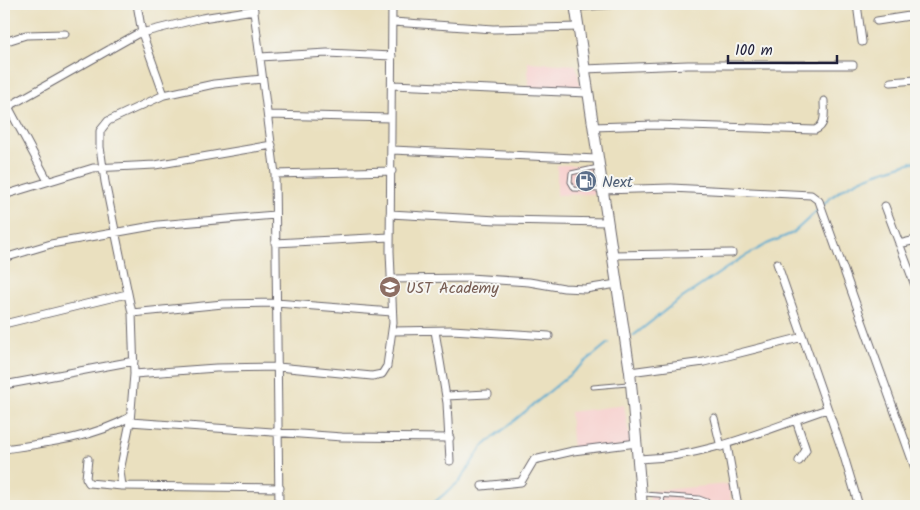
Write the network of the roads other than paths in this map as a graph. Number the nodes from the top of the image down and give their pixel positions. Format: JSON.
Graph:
{"nodes":[{"id":1,"x":137,"y":4,"type":"edge"},
{"id":2,"x":392,"y":4,"type":"edge"},
{"id":3,"x":619,"y":4,"type":"edge"},
{"id":4,"x":857,"y":4,"type":"edge"},
{"id":5,"x":575,"y":5,"type":"edge"},
{"id":6,"x":254,"y":7,"type":"edge"},
{"id":7,"x":916,"y":15,"type":"edge"},
{"id":8,"x":877,"y":21,"type":"dead end"},
{"id":9,"x":393,"y":22,"type":"junction"},
{"id":10,"x":580,"y":27,"type":"junction"},
{"id":11,"x":142,"y":32,"type":"junction"},
{"id":12,"x":65,"y":34,"type":"dead end"},
{"id":13,"x":4,"y":42,"type":"edge"},
{"id":14,"x":862,"y":42,"type":"dead end"},
{"id":15,"x":392,"y":56,"type":"junction"},
{"id":16,"x":260,"y":57,"type":"junction"},
{"id":17,"x":853,"y":64,"type":"dead end"},
{"id":18,"x":584,"y":69,"type":"junction"},
{"id":19,"x":262,"y":79,"type":"junction"},
{"id":20,"x":916,"y":80,"type":"edge"},
{"id":21,"x":892,"y":82,"type":"dead end"},
{"id":22,"x":392,"y":85,"type":"junction"},
{"id":23,"x":588,"y":93,"type":"junction"},
{"id":24,"x":164,"y":95,"type":"junction"},
{"id":25,"x":4,"y":99,"type":"edge"},
{"id":26,"x":824,"y":101,"type":"dead end"},
{"id":27,"x":6,"y":108,"type":"edge"},
{"id":28,"x":269,"y":116,"type":"junction"},
{"id":29,"x":392,"y":118,"type":"junction"},
{"id":30,"x":593,"y":127,"type":"junction"},
{"id":31,"x":272,"y":145,"type":"junction"},
{"id":32,"x":392,"y":150,"type":"junction"},
{"id":33,"x":598,"y":163,"type":"junction"},
{"id":34,"x":103,"y":167,"type":"junction"},
{"id":35,"x":392,"y":171,"type":"junction"},
{"id":36,"x":275,"y":174,"type":"junction"},
{"id":37,"x":48,"y":181,"type":"junction"},
{"id":38,"x":602,"y":190,"type":"junction"},
{"id":39,"x":4,"y":194,"type":"edge"},
{"id":40,"x":885,"y":206,"type":"dead end"},
{"id":41,"x":390,"y":214,"type":"junction"},
{"id":42,"x":275,"y":215,"type":"junction"},
{"id":43,"x":607,"y":222,"type":"junction"},
{"id":44,"x":118,"y":233,"type":"junction"},
{"id":45,"x":390,"y":237,"type":"junction"},
{"id":46,"x":916,"y":240,"type":"edge"},
{"id":47,"x":275,"y":243,"type":"junction"},
{"id":48,"x":899,"y":244,"type":"junction"},
{"id":49,"x":732,"y":253,"type":"dead end"},
{"id":50,"x":612,"y":255,"type":"junction"},
{"id":51,"x":4,"y":258,"type":"edge"},
{"id":52,"x":777,"y":264,"type":"dead end"},
{"id":53,"x":391,"y":279,"type":"junction"},
{"id":54,"x":617,"y":284,"type":"junction"},
{"id":55,"x":916,"y":288,"type":"edge"},
{"id":56,"x":127,"y":294,"type":"junction"},
{"id":57,"x":276,"y":303,"type":"junction"},
{"id":58,"x":392,"y":312,"type":"junction"},
{"id":59,"x":132,"y":313,"type":"junction"},
{"id":60,"x":4,"y":324,"type":"edge"},
{"id":61,"x":393,"y":331,"type":"junction"},
{"id":62,"x":435,"y":331,"type":"junction"},
{"id":63,"x":549,"y":336,"type":"dead end"},
{"id":64,"x":803,"y":337,"type":"junction"},
{"id":65,"x":134,"y":361,"type":"junction"},
{"id":66,"x":278,"y":367,"type":"junction"},
{"id":67,"x":630,"y":372,"type":"junction"},
{"id":68,"x":134,"y":374,"type":"junction"},
{"id":69,"x":631,"y":383,"type":"junction"},
{"id":70,"x":4,"y":385,"type":"edge"},
{"id":71,"x":593,"y":387,"type":"dead end"},
{"id":72,"x":488,"y":394,"type":"dead end"},
{"id":73,"x":446,"y":396,"type":"junction"},
{"id":74,"x":827,"y":409,"type":"junction"},
{"id":75,"x":714,"y":418,"type":"dead end"},
{"id":76,"x":130,"y":419,"type":"junction"},
{"id":77,"x":796,"y":420,"type":"junction"},
{"id":78,"x":279,"y":432,"type":"junction"},
{"id":79,"x":450,"y":438,"type":"junction"},
{"id":80,"x":636,"y":443,"type":"junction"},
{"id":81,"x":724,"y":446,"type":"junction"},
{"id":82,"x":4,"y":449,"type":"edge"},
{"id":83,"x":88,"y":459,"type":"dead end"},
{"id":84,"x":639,"y":459,"type":"junction"},
{"id":85,"x":799,"y":460,"type":"dead end"},
{"id":86,"x":450,"y":461,"type":"dead end"},
{"id":87,"x":916,"y":471,"type":"edge"},
{"id":88,"x":122,"y":486,"type":"junction"},
{"id":89,"x":482,"y":486,"type":"dead end"},
{"id":90,"x":280,"y":488,"type":"junction"},
{"id":91,"x":662,"y":496,"type":"junction"},
{"id":92,"x":640,"y":503,"type":"edge"},
{"id":93,"x":279,"y":506,"type":"edge"},
{"id":94,"x":662,"y":506,"type":"edge"},
{"id":95,"x":709,"y":506,"type":"edge"},
{"id":96,"x":738,"y":506,"type":"edge"},
{"id":97,"x":859,"y":506,"type":"edge"}],
"edges":[{"from":1,"to":11,"type":"street"},
{"from":2,"to":9,"type":"street"},
{"from":3,"to":5,"type":"street"},
{"from":4,"to":14,"type":"street"},
{"from":5,"to":10,"type":"main road"},
{"from":6,"to":11,"type":"street"},
{"from":6,"to":16,"type":"street"},
{"from":7,"to":8,"type":"street"},
{"from":9,"to":10,"type":"street"},
{"from":9,"to":15,"type":"street"},
{"from":10,"to":18,"type":"main road"},
{"from":11,"to":24,"type":"street"},
{"from":11,"to":27,"type":"street"},
{"from":12,"to":13,"type":"street"},
{"from":15,"to":16,"type":"street"},
{"from":15,"to":22,"type":"street"},
{"from":16,"to":19,"type":"street"},
{"from":17,"to":18,"type":"street"},
{"from":18,"to":23,"type":"main road"},
{"from":19,"to":24,"type":"street"},
{"from":19,"to":28,"type":"street"},
{"from":20,"to":21,"type":"street"},
{"from":22,"to":23,"type":"street"},
{"from":22,"to":29,"type":"street"},
{"from":23,"to":30,"type":"main road"},
{"from":24,"to":34,"type":"street"},
{"from":25,"to":27,"type":"street"},
{"from":26,"to":30,"type":"street"},
{"from":27,"to":37,"type":"street"},
{"from":28,"to":29,"type":"street"},
{"from":28,"to":31,"type":"street"},
{"from":29,"to":32,"type":"street"},
{"from":30,"to":33,"type":"main road"},
{"from":31,"to":34,"type":"street"},
{"from":31,"to":36,"type":"street"},
{"from":32,"to":33,"type":"street"},
{"from":32,"to":35,"type":"street"},
{"from":33,"to":38,"type":"main road"},
{"from":33,"to":38,"type":"lane"},
{"from":34,"to":37,"type":"street"},
{"from":34,"to":44,"type":"street"},
{"from":35,"to":36,"type":"street"},
{"from":35,"to":41,"type":"street"},
{"from":36,"to":42,"type":"street"},
{"from":37,"to":39,"type":"street"},
{"from":38,"to":43,"type":"main road"},
{"from":38,"to":87,"type":"street"},
{"from":40,"to":48,"type":"street"},
{"from":41,"to":43,"type":"street"},
{"from":41,"to":45,"type":"street"},
{"from":42,"to":44,"type":"street"},
{"from":42,"to":47,"type":"street"},
{"from":43,"to":50,"type":"main road"},
{"from":44,"to":51,"type":"street"},
{"from":44,"to":56,"type":"street"},
{"from":45,"to":47,"type":"street"},
{"from":45,"to":53,"type":"street"},
{"from":46,"to":48,"type":"street"},
{"from":47,"to":57,"type":"street"},
{"from":48,"to":55,"type":"street"},
{"from":49,"to":50,"type":"street"},
{"from":50,"to":54,"type":"main road"},
{"from":52,"to":64,"type":"street"},
{"from":53,"to":54,"type":"street"},
{"from":53,"to":58,"type":"street"},
{"from":54,"to":67,"type":"main road"},
{"from":56,"to":59,"type":"street"},
{"from":56,"to":60,"type":"street"},
{"from":57,"to":58,"type":"street"},
{"from":57,"to":59,"type":"street"},
{"from":57,"to":66,"type":"street"},
{"from":58,"to":61,"type":"street"},
{"from":59,"to":65,"type":"street"},
{"from":61,"to":62,"type":"street"},
{"from":61,"to":66,"type":"street"},
{"from":62,"to":63,"type":"street"},
{"from":62,"to":73,"type":"street"},
{"from":64,"to":67,"type":"street"},
{"from":64,"to":74,"type":"street"},
{"from":65,"to":68,"type":"street"},
{"from":65,"to":70,"type":"street"},
{"from":66,"to":68,"type":"street"},
{"from":66,"to":78,"type":"street"},
{"from":67,"to":69,"type":"main road"},
{"from":68,"to":76,"type":"street"},
{"from":69,"to":71,"type":"lane"},
{"from":69,"to":80,"type":"main road"},
{"from":72,"to":73,"type":"street"},
{"from":73,"to":79,"type":"street"},
{"from":74,"to":77,"type":"street"},
{"from":74,"to":97,"type":"street"},
{"from":75,"to":81,"type":"street"},
{"from":76,"to":78,"type":"street"},
{"from":76,"to":82,"type":"street"},
{"from":76,"to":88,"type":"street"},
{"from":77,"to":81,"type":"street"},
{"from":77,"to":85,"type":"street"},
{"from":78,"to":79,"type":"street"},
{"from":78,"to":90,"type":"street"},
{"from":79,"to":86,"type":"street"},
{"from":80,"to":84,"type":"main road"},
{"from":80,"to":89,"type":"street"},
{"from":81,"to":84,"type":"street"},
{"from":81,"to":96,"type":"street"},
{"from":83,"to":88,"type":"street"},
{"from":84,"to":92,"type":"main road"},
{"from":88,"to":90,"type":"street"},
{"from":90,"to":93,"type":"street"},
{"from":91,"to":92,"type":"lane"},
{"from":91,"to":94,"type":"lane"},
{"from":91,"to":95,"type":"lane"}]}
